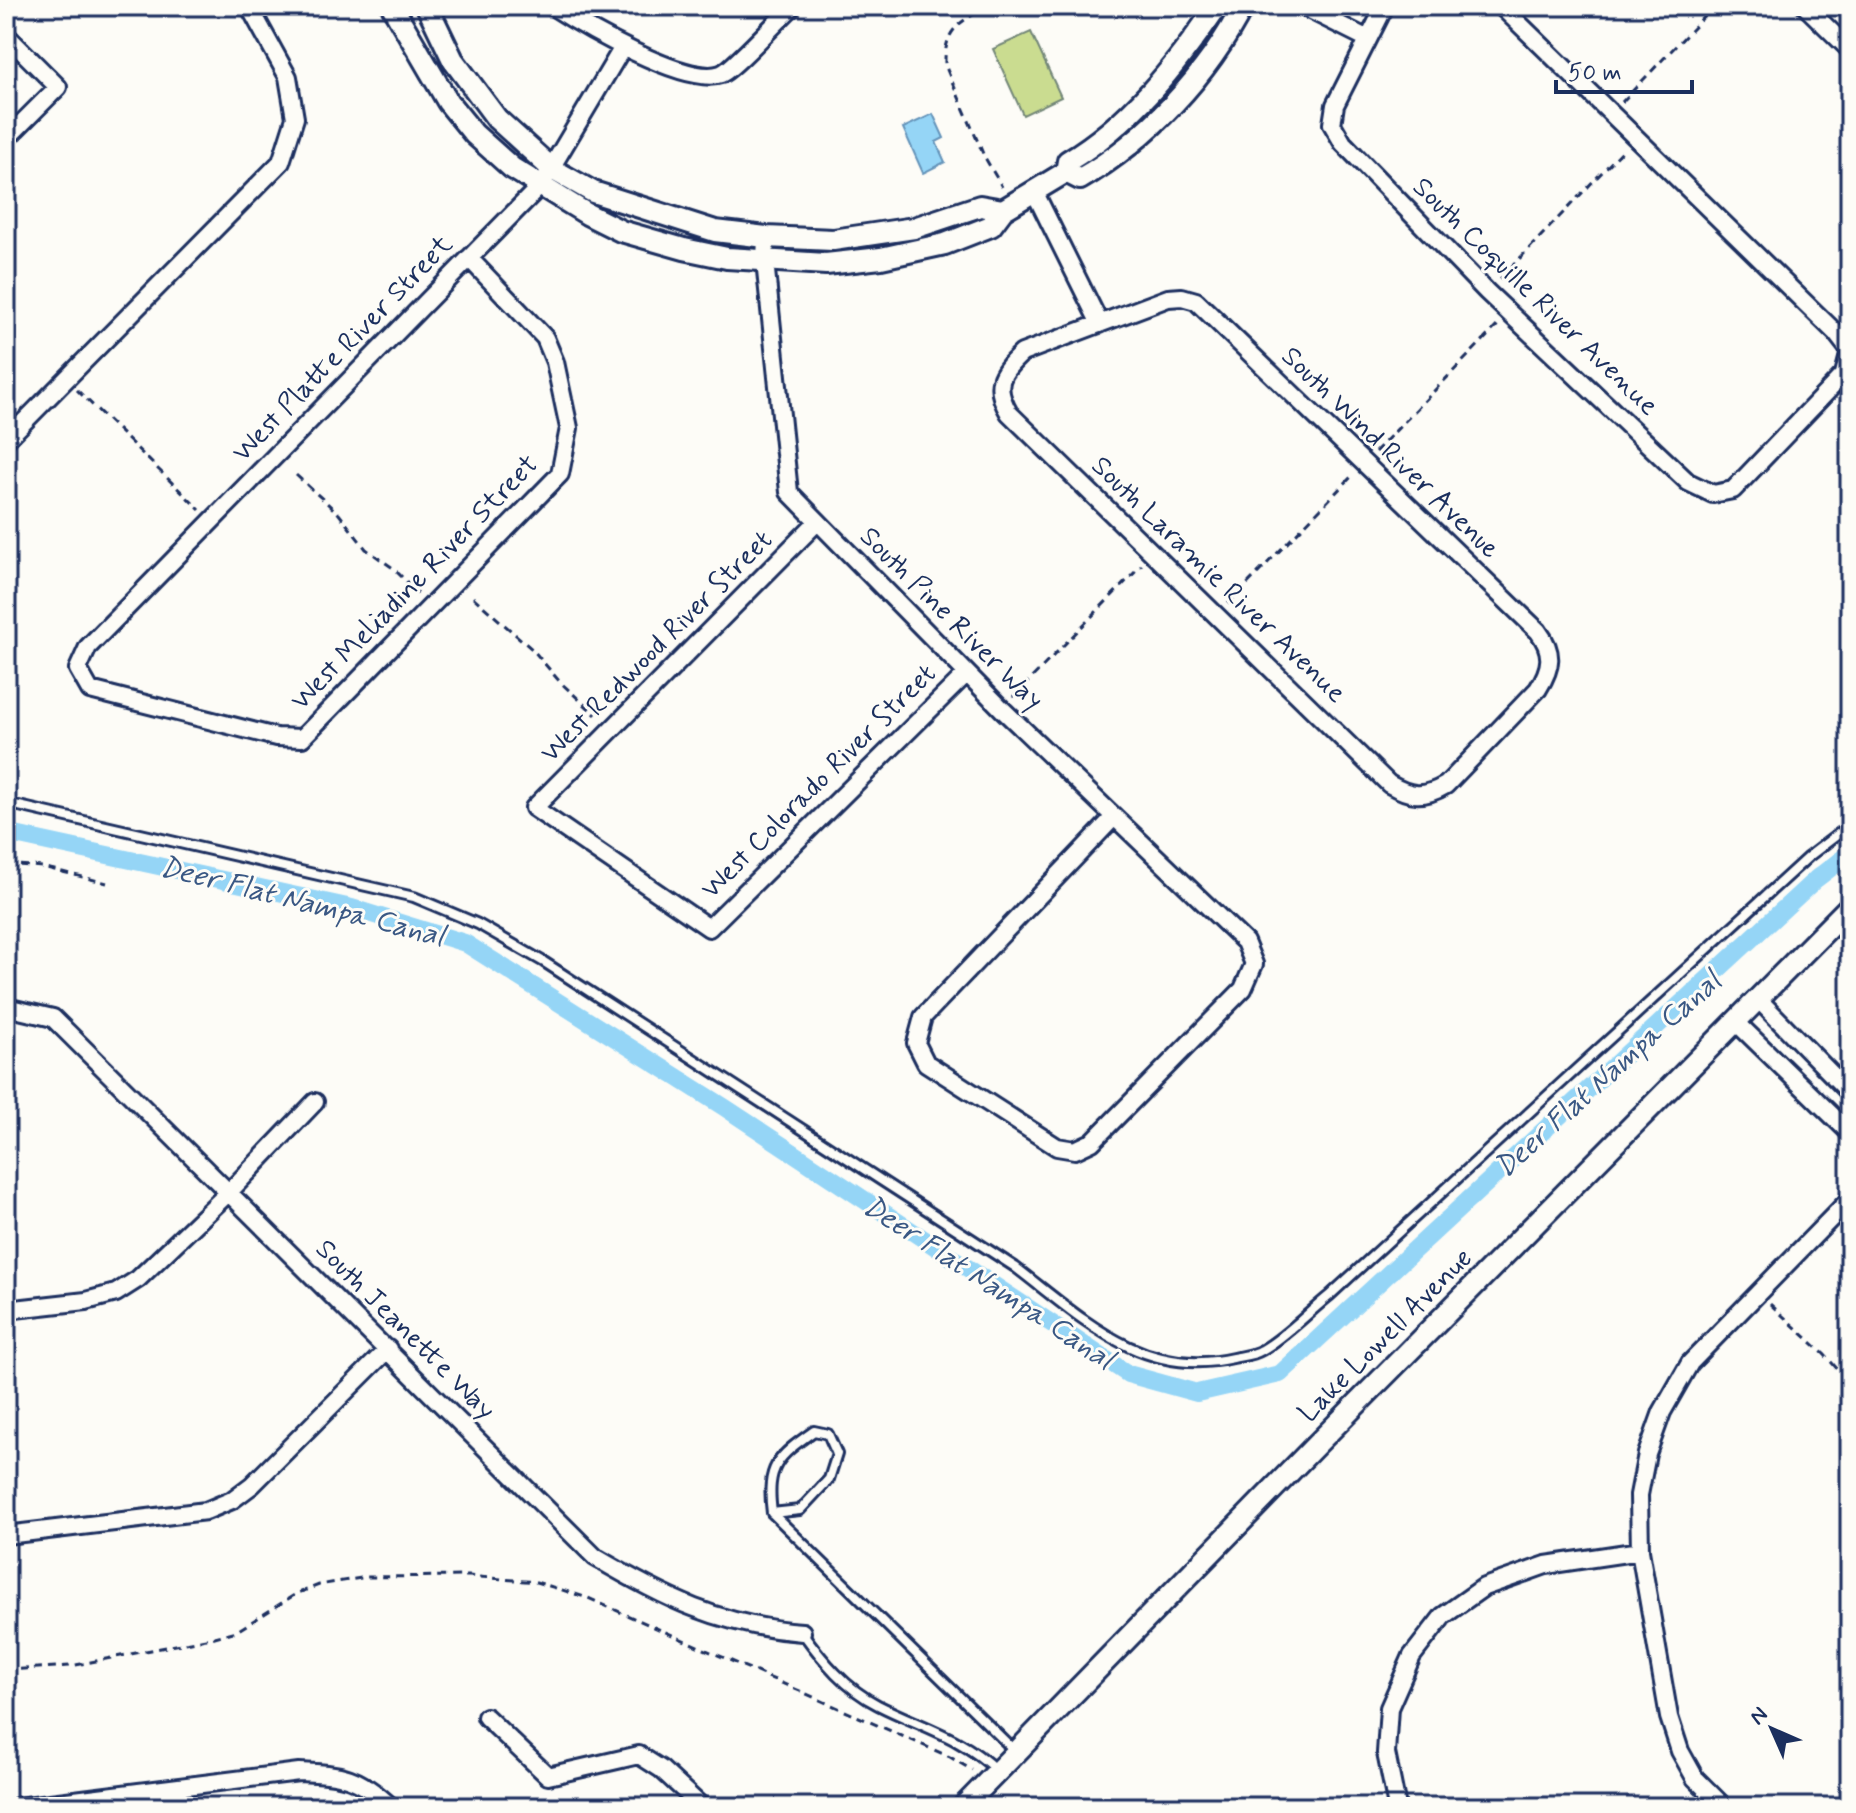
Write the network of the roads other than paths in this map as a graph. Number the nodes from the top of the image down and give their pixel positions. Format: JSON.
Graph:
{"nodes":[{"id":1,"x":249,"y":6,"type":"edge"},
{"id":2,"x":392,"y":6,"type":"edge"},
{"id":3,"x":427,"y":6,"type":"edge"},
{"id":4,"x":552,"y":6,"type":"edge"},
{"id":5,"x":793,"y":6,"type":"edge"},
{"id":6,"x":1217,"y":6,"type":"edge"},
{"id":7,"x":1243,"y":6,"type":"edge"},
{"id":8,"x":1302,"y":6,"type":"edge"},
{"id":9,"x":1385,"y":6,"type":"edge"},
{"id":10,"x":1501,"y":6,"type":"edge"},
{"id":11,"x":1805,"y":6,"type":"edge"},
{"id":12,"x":6,"y":35,"type":"edge"},
{"id":13,"x":1368,"y":39,"type":"junction"},
{"id":14,"x":623,"y":47,"type":"junction"},
{"id":15,"x":1850,"y":50,"type":"edge"},
{"id":16,"x":6,"y":139,"type":"edge"},
{"id":17,"x":1066,"y":172,"type":"junction"},
{"id":18,"x":546,"y":177,"type":"junction"},
{"id":19,"x":1034,"y":191,"type":"junction"},
{"id":20,"x":1007,"y":207,"type":"junction"},
{"id":21,"x":766,"y":237,"type":"junction"},
{"id":22,"x":469,"y":258,"type":"junction"},
{"id":23,"x":765,"y":261,"type":"junction"},
{"id":24,"x":1100,"y":324,"type":"junction"},
{"id":25,"x":1850,"y":351,"type":"edge"},
{"id":26,"x":6,"y":440,"type":"edge"},
{"id":27,"x":817,"y":522,"type":"junction"},
{"id":28,"x":78,"y":669,"type":"joint"},
{"id":29,"x":966,"y":674,"type":"junction"},
{"id":30,"x":1418,"y":796,"type":"joint"},
{"id":31,"x":6,"y":803,"type":"edge"},
{"id":32,"x":1114,"y":817,"type":"junction"},
{"id":33,"x":1850,"y":825,"type":"edge"},
{"id":34,"x":1850,"y":906,"type":"edge"},
{"id":35,"x":709,"y":928,"type":"joint"},
{"id":36,"x":1759,"y":1000,"type":"junction"},
{"id":37,"x":6,"y":1007,"type":"edge"},
{"id":38,"x":1736,"y":1022,"type":"junction"},
{"id":39,"x":1850,"y":1093,"type":"edge"},
{"id":40,"x":315,"y":1102,"type":"dead end"},
{"id":41,"x":1850,"y":1133,"type":"edge"},
{"id":42,"x":229,"y":1192,"type":"junction"},
{"id":43,"x":1850,"y":1199,"type":"edge"},
{"id":44,"x":6,"y":1310,"type":"edge"},
{"id":45,"x":388,"y":1349,"type":"junction"},
{"id":46,"x":772,"y":1513,"type":"junction"},
{"id":47,"x":6,"y":1535,"type":"edge"},
{"id":48,"x":1640,"y":1551,"type":"junction"},
{"id":49,"x":802,"y":1632,"type":"joint"},
{"id":50,"x":486,"y":1717,"type":"dead end"},
{"id":51,"x":1016,"y":1752,"type":"junction"},
{"id":52,"x":994,"y":1776,"type":"junction"},
{"id":53,"x":18,"y":1807,"type":"edge"},
{"id":54,"x":391,"y":1807,"type":"edge"},
{"id":55,"x":702,"y":1807,"type":"edge"},
{"id":56,"x":963,"y":1807,"type":"edge"},
{"id":57,"x":1397,"y":1807,"type":"edge"},
{"id":58,"x":1724,"y":1807,"type":"edge"}],
"edges":[{"from":1,"to":26,"type":"street"},
{"from":2,"to":18,"type":"street"},
{"from":3,"to":18,"type":"street"},
{"from":4,"to":14,"type":"street"},
{"from":5,"to":14,"type":"street"},
{"from":6,"to":17,"type":"street"},
{"from":7,"to":17,"type":"street"},
{"from":8,"to":13,"type":"street"},
{"from":9,"to":13,"type":"street"},
{"from":10,"to":25,"type":"street"},
{"from":11,"to":15,"type":"street"},
{"from":12,"to":16,"type":"street"},
{"from":13,"to":25,"type":"street","name":"South Coquille River Avenue"},
{"from":14,"to":18,"type":"street","name":"West Platte River Street"},
{"from":17,"to":19,"type":"street"},
{"from":18,"to":21,"type":"street"},
{"from":18,"to":22,"type":"street","name":"West Platte River Street"},
{"from":18,"to":23,"type":"street"},
{"from":19,"to":20,"type":"street"},
{"from":19,"to":24,"type":"street"},
{"from":20,"to":21,"type":"street"},
{"from":20,"to":23,"type":"street"},
{"from":21,"to":23,"type":"street","name":"South Pine River Way"},
{"from":22,"to":28,"type":"street","name":"West Platte River Street"},
{"from":22,"to":28,"type":"street","name":"West Meliadine River Street"},
{"from":23,"to":27,"type":"street","name":"South Pine River Way"},
{"from":24,"to":30,"type":"street","name":"South Laramie River Avenue"},
{"from":24,"to":30,"type":"street","name":"South Wind River Avenue"},
{"from":27,"to":29,"type":"street","name":"South Pine River Way"},
{"from":27,"to":35,"type":"street","name":"West Redwood River Street"},
{"from":29,"to":32,"type":"street","name":"South Pine River Way"},
{"from":29,"to":35,"type":"street","name":"West Colorado River Street"},
{"from":31,"to":33,"type":"lane"},
{"from":32,"to":32,"type":"street","name":"South Pine River Way"},
{"from":34,"to":36,"type":"street","name":"Lake Lowell Avenue"},
{"from":36,"to":38,"type":"street","name":"Lake Lowell Avenue"},
{"from":36,"to":39,"type":"street"},
{"from":37,"to":42,"type":"street","name":"South Jeanette Way"},
{"from":38,"to":41,"type":"street"},
{"from":38,"to":51,"type":"street","name":"Lake Lowell Avenue"},
{"from":40,"to":42,"type":"street"},
{"from":42,"to":44,"type":"street"},
{"from":42,"to":45,"type":"street","name":"South Jeanette Way"},
{"from":43,"to":48,"type":"street"},
{"from":45,"to":47,"type":"street"},
{"from":45,"to":49,"type":"street","name":"South Jeanette Way"},
{"from":46,"to":46,"type":"lane"},
{"from":46,"to":51,"type":"lane"},
{"from":48,"to":57,"type":"street"},
{"from":48,"to":58,"type":"street"},
{"from":49,"to":52,"type":"lane"},
{"from":50,"to":55,"type":"street"},
{"from":51,"to":52,"type":"street","name":"Lake Lowell Avenue"},
{"from":52,"to":56,"type":"street","name":"Lake Lowell Avenue"},
{"from":53,"to":54,"type":"street"}]}
